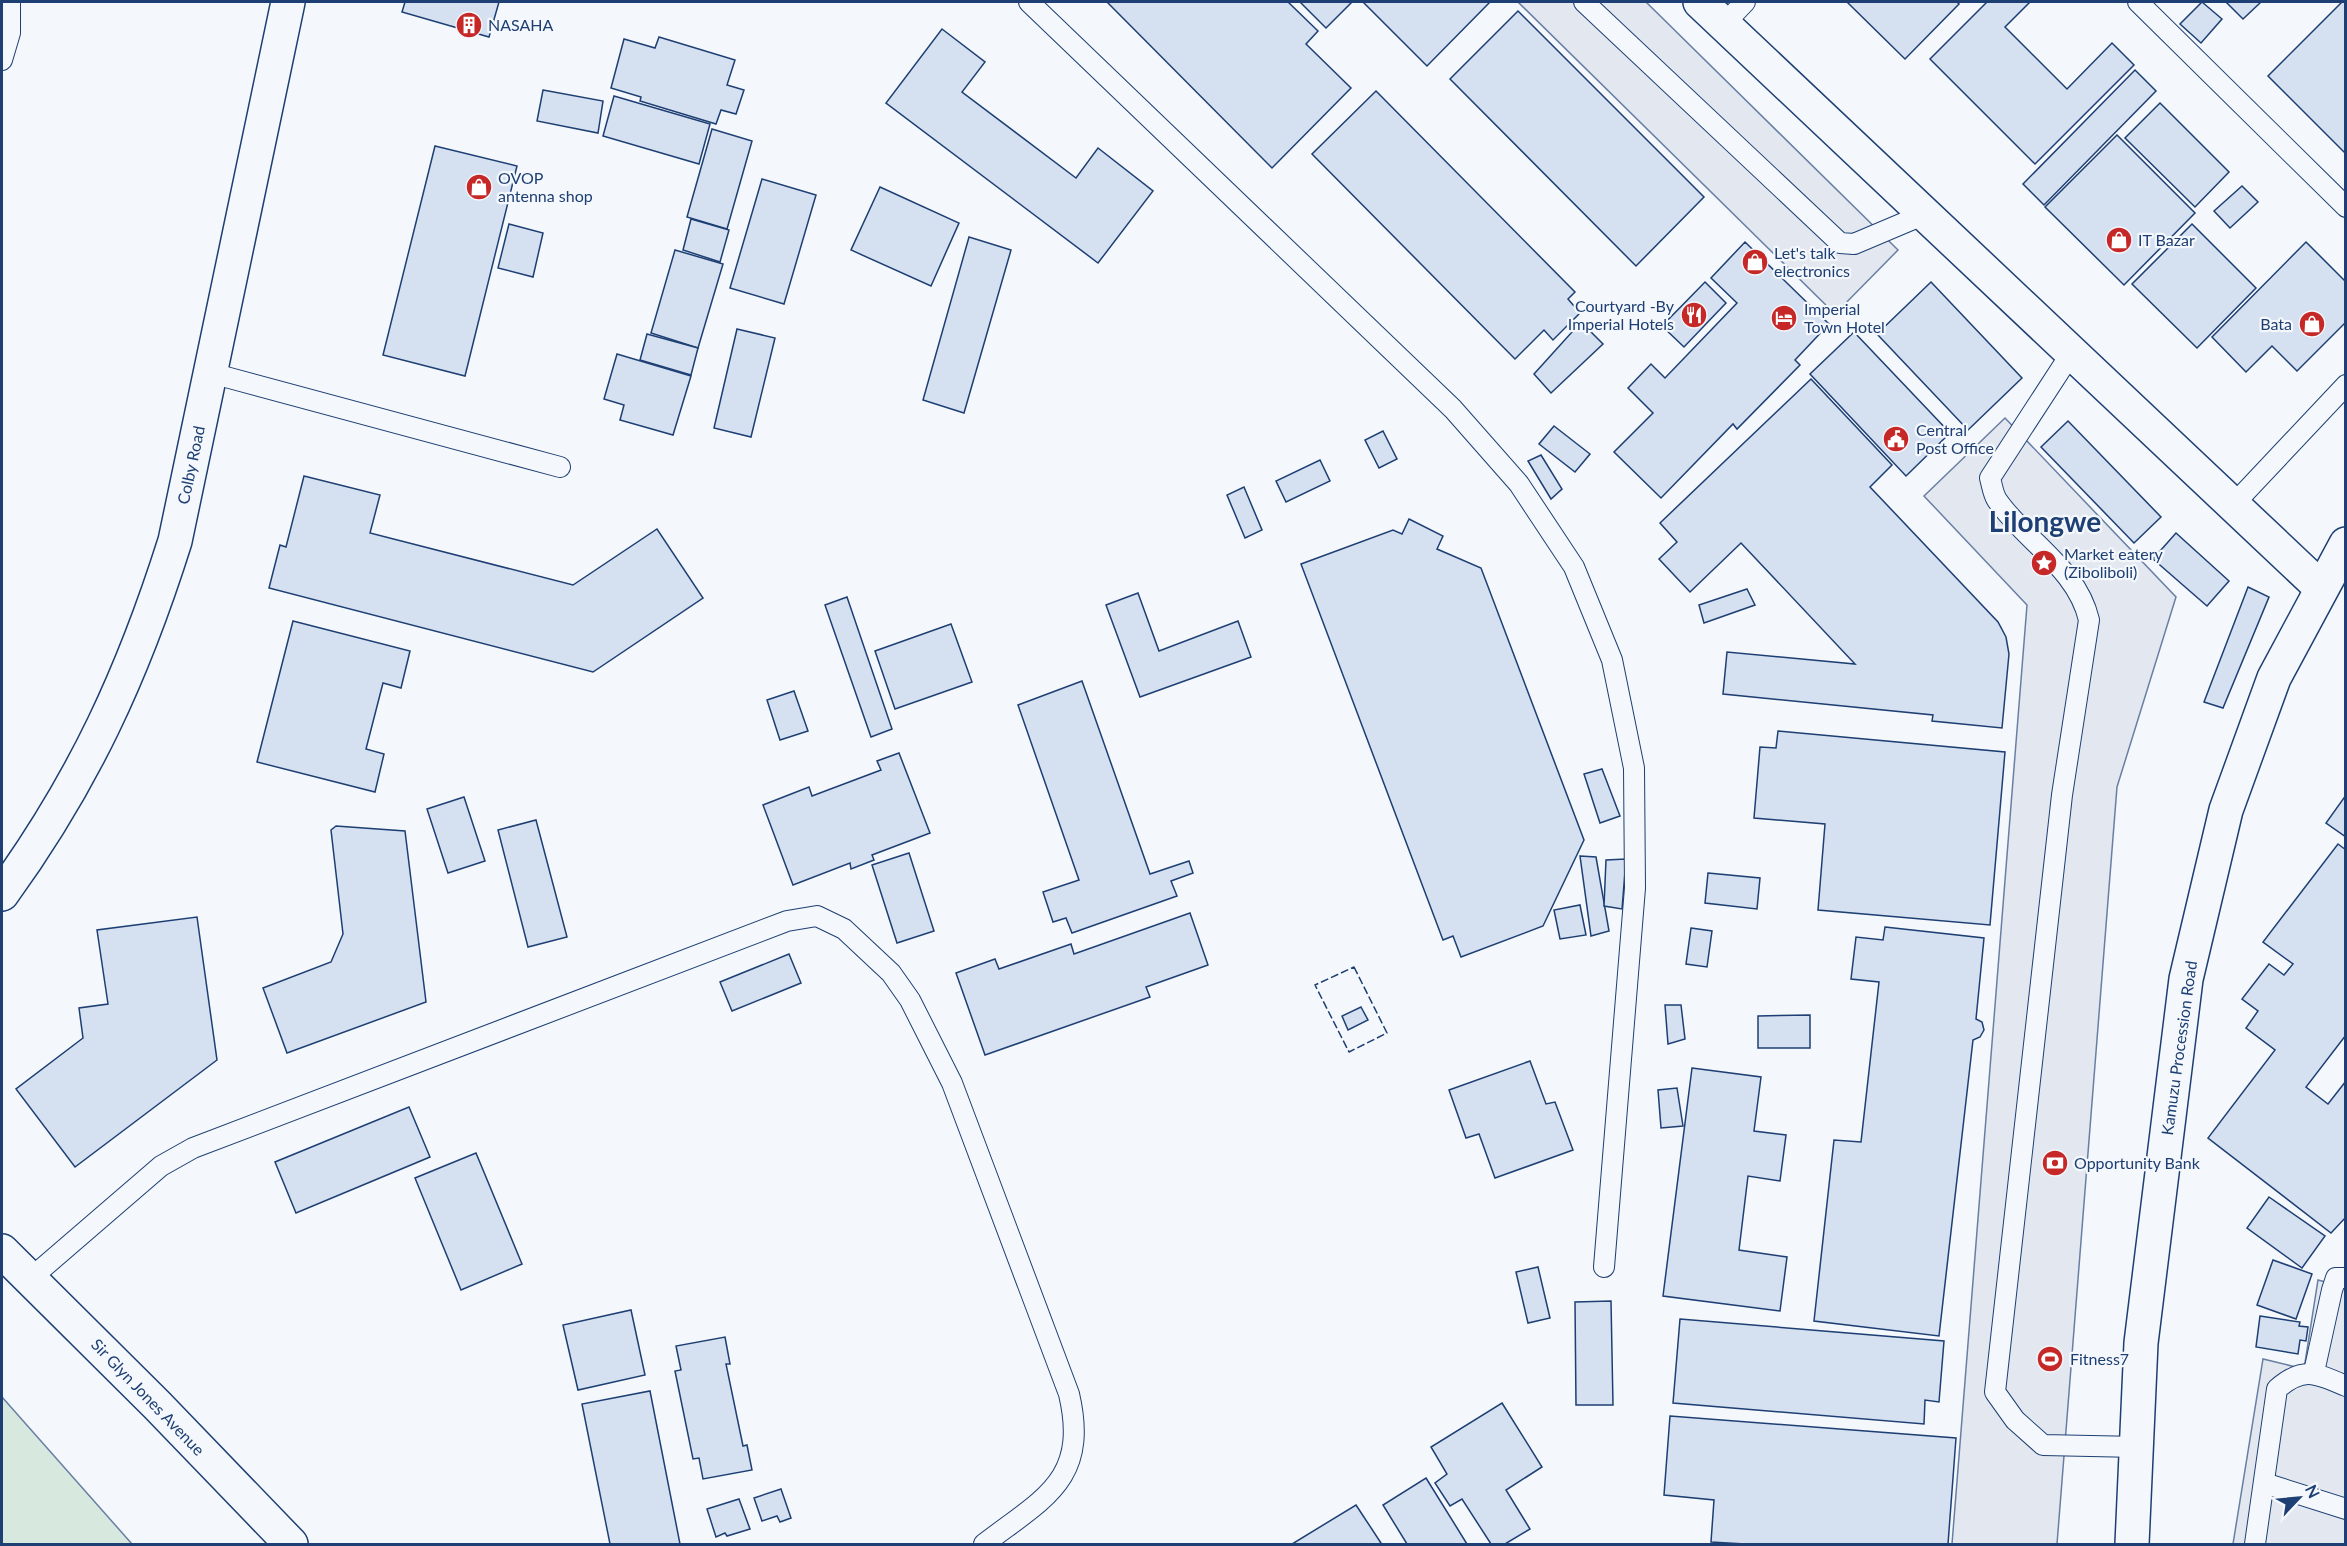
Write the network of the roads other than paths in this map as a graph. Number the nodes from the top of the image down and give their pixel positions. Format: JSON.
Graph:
{"nodes":[{"id":1,"x":10,"y":2,"type":"edge"},
{"id":2,"x":288,"y":2,"type":"edge"},
{"id":3,"x":1029,"y":2,"type":"edge"},
{"id":4,"x":1584,"y":2,"type":"edge"},
{"id":5,"x":1700,"y":2,"type":"edge"},
{"id":6,"x":2138,"y":2,"type":"edge"},
{"id":7,"x":1734,"y":13,"type":"edge"},
{"id":8,"x":2,"y":60,"type":"edge"},
{"id":9,"x":2346,"y":207,"type":"edge"},
{"id":10,"x":1925,"y":214,"type":"junction"},
{"id":11,"x":2072,"y":352,"type":"junction"},
{"id":12,"x":210,"y":373,"type":"junction"},
{"id":13,"x":2346,"y":385,"type":"edge"},
{"id":14,"x":560,"y":466,"type":"dead end"},
{"id":15,"x":2233,"y":505,"type":"junction"},
{"id":16,"x":2346,"y":544,"type":"edge"},
{"id":17,"x":2320,"y":587,"type":"junction"},
{"id":18,"x":2,"y":894,"type":"edge"},
{"id":19,"x":2,"y":1251,"type":"edge"},
{"id":20,"x":1604,"y":1267,"type":"dead end"},
{"id":21,"x":31,"y":1278,"type":"junction"},
{"id":22,"x":2346,"y":1278,"type":"edge"},
{"id":23,"x":2314,"y":1372,"type":"junction"},
{"id":24,"x":2346,"y":1386,"type":"edge"},
{"id":25,"x":2138,"y":1447,"type":"junction"},
{"id":26,"x":2264,"y":1483,"type":"junction"},
{"id":27,"x":2346,"y":1509,"type":"edge"},
{"id":28,"x":291,"y":1545,"type":"edge"},
{"id":29,"x":984,"y":1545,"type":"edge"},
{"id":30,"x":2132,"y":1545,"type":"edge"},
{"id":31,"x":2255,"y":1545,"type":"edge"}],
"edges":[{"from":1,"to":8,"type":"lane"},
{"from":2,"to":12,"type":"main road","name":"Colby Road"},
{"from":3,"to":20,"type":"lane"},
{"from":4,"to":10,"type":"lane"},
{"from":5,"to":7,"type":"main road"},
{"from":6,"to":9,"type":"lane"},
{"from":7,"to":10,"type":"main road"},
{"from":10,"to":11,"type":"main road"},
{"from":11,"to":15,"type":"main road"},
{"from":11,"to":25,"type":"lane"},
{"from":12,"to":14,"type":"lane"},
{"from":12,"to":18,"type":"main road","name":"Colby Road"},
{"from":13,"to":15,"type":"lane"},
{"from":15,"to":17,"type":"main road"},
{"from":16,"to":17,"type":"main road","name":"Kamuzu Procession Road"},
{"from":17,"to":25,"type":"main road","name":"Kamuzu Procession Road"},
{"from":19,"to":21,"type":"main road","name":"Sir Glyn Jones Avenue"},
{"from":21,"to":28,"type":"main road","name":"Sir Glyn Jones Avenue"},
{"from":21,"to":29,"type":"lane"},
{"from":22,"to":23,"type":"lane"},
{"from":23,"to":24,"type":"lane"},
{"from":23,"to":26,"type":"lane"},
{"from":25,"to":30,"type":"main road","name":"Kamuzu Procession Road"},
{"from":26,"to":27,"type":"lane"},
{"from":26,"to":31,"type":"lane"}]}
